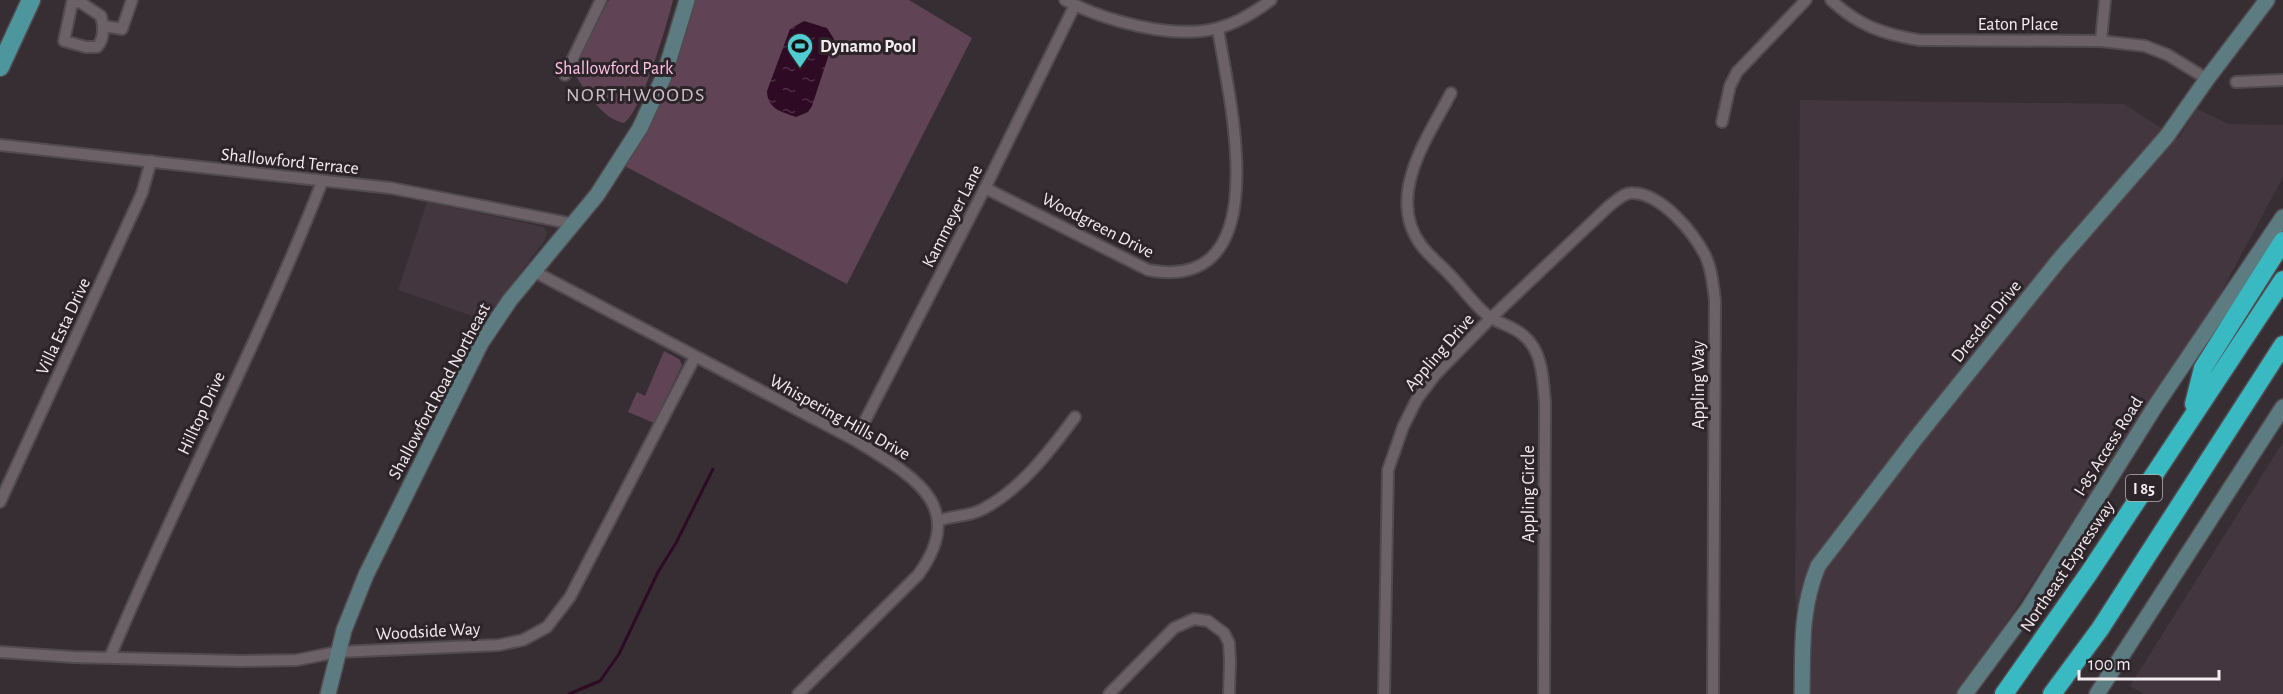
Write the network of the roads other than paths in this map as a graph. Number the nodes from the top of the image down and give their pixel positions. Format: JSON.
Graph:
{"nodes":[{"id":1,"x":31,"y":0,"type":"edge"},
{"id":2,"x":132,"y":0,"type":"edge"},
{"id":3,"x":601,"y":0,"type":"edge"},
{"id":4,"x":687,"y":0,"type":"edge"},
{"id":5,"x":1271,"y":0,"type":"edge"},
{"id":6,"x":1806,"y":0,"type":"edge"},
{"id":7,"x":1831,"y":0,"type":"edge"},
{"id":8,"x":2105,"y":0,"type":"edge"},
{"id":9,"x":2267,"y":0,"type":"edge"},
{"id":10,"x":1070,"y":3,"type":"edge"},
{"id":11,"x":104,"y":26,"type":"junction"},
{"id":12,"x":1218,"y":29,"type":"junction"},
{"id":13,"x":2101,"y":41,"type":"junction"},
{"id":14,"x":0,"y":67,"type":"edge"},
{"id":15,"x":565,"y":75,"type":"dead end"},
{"id":16,"x":2206,"y":79,"type":"junction"},
{"id":17,"x":2283,"y":80,"type":"edge"},
{"id":18,"x":2236,"y":82,"type":"dead end"},
{"id":19,"x":1451,"y":93,"type":"dead end"},
{"id":20,"x":1722,"y":122,"type":"dead end"},
{"id":21,"x":0,"y":145,"type":"edge"},
{"id":22,"x":151,"y":161,"type":"junction"},
{"id":23,"x":322,"y":182,"type":"junction"},
{"id":24,"x":985,"y":188,"type":"junction"},
{"id":25,"x":2283,"y":217,"type":"edge"},
{"id":26,"x":574,"y":224,"type":"junction"},
{"id":27,"x":2283,"y":241,"type":"edge"},
{"id":28,"x":1572,"y":242,"type":"joint"},
{"id":29,"x":535,"y":272,"type":"junction"},
{"id":30,"x":2283,"y":280,"type":"edge"},
{"id":31,"x":1491,"y":318,"type":"junction"},
{"id":32,"x":2283,"y":345,"type":"edge"},
{"id":33,"x":695,"y":357,"type":"junction"},
{"id":34,"x":2283,"y":363,"type":"edge"},
{"id":35,"x":2260,"y":381,"type":"junction"},
{"id":36,"x":2283,"y":407,"type":"edge"},
{"id":37,"x":2191,"y":415,"type":"junction"},
{"id":38,"x":1075,"y":417,"type":"dead end"},
{"id":39,"x":855,"y":440,"type":"junction"},
{"id":40,"x":0,"y":502,"type":"edge"},
{"id":41,"x":938,"y":521,"type":"junction"},
{"id":42,"x":0,"y":652,"type":"edge"},
{"id":43,"x":337,"y":652,"type":"junction"},
{"id":44,"x":110,"y":657,"type":"junction"},
{"id":45,"x":328,"y":694,"type":"edge"},
{"id":46,"x":798,"y":694,"type":"edge"},
{"id":47,"x":1109,"y":694,"type":"edge"},
{"id":48,"x":1228,"y":694,"type":"edge"},
{"id":49,"x":1384,"y":694,"type":"edge"},
{"id":50,"x":1544,"y":694,"type":"edge"},
{"id":51,"x":1713,"y":694,"type":"edge"},
{"id":52,"x":1802,"y":694,"type":"edge"},
{"id":53,"x":1965,"y":694,"type":"edge"},
{"id":54,"x":2004,"y":694,"type":"edge"},
{"id":55,"x":2052,"y":694,"type":"edge"},
{"id":56,"x":2097,"y":694,"type":"edge"}],
"edges":[{"from":1,"to":14,"type":"main road"},
{"from":2,"to":11,"type":"street"},
{"from":3,"to":15,"type":"street"},
{"from":4,"to":26,"type":"street","name":"Shallowford Road Northeast"},
{"from":5,"to":12,"type":"street"},
{"from":6,"to":20,"type":"street"},
{"from":7,"to":13,"type":"street","name":"Eaton Place"},
{"from":8,"to":13,"type":"street"},
{"from":9,"to":16,"type":"street","name":"Dresden Drive"},
{"from":10,"to":12,"type":"street"},
{"from":10,"to":24,"type":"street","name":"Kammeyer Lane"},
{"from":11,"to":11,"type":"street"},
{"from":12,"to":24,"type":"street","name":"Woodgreen Drive"},
{"from":13,"to":16,"type":"street","name":"Eaton Place"},
{"from":16,"to":52,"type":"street","name":"Dresden Drive"},
{"from":17,"to":18,"type":"street"},
{"from":19,"to":31,"type":"street","name":"Appling Circle"},
{"from":21,"to":22,"type":"street","name":"Shallowford Terrace"},
{"from":22,"to":23,"type":"street","name":"Shallowford Terrace"},
{"from":22,"to":40,"type":"street","name":"Villa Esta Drive"},
{"from":23,"to":26,"type":"street","name":"Shallowford Terrace"},
{"from":23,"to":44,"type":"street","name":"Hilltop Drive"},
{"from":24,"to":39,"type":"street","name":"Kammeyer Lane"},
{"from":25,"to":53,"type":"street","name":"I-85 Access Road"},
{"from":26,"to":29,"type":"street","name":"Shallowford Road Northeast"},
{"from":27,"to":37,"type":"highway"},
{"from":28,"to":31,"type":"street","name":"Appling Drive"},
{"from":28,"to":51,"type":"street","name":"Appling Way"},
{"from":29,"to":33,"type":"street","name":"Whispering Hills Drive"},
{"from":29,"to":43,"type":"street","name":"Shallowford Road Northeast"},
{"from":30,"to":37,"type":"highway","name":"Northeast Expressway","number":"I 85"},
{"from":31,"to":49,"type":"street","name":"Appling Drive"},
{"from":31,"to":50,"type":"street","name":"Appling Circle"},
{"from":32,"to":35,"type":"highway","number":"I 85"},
{"from":33,"to":39,"type":"street","name":"Whispering Hills Drive"},
{"from":33,"to":43,"type":"street","name":"Woodside Way"},
{"from":34,"to":35,"type":"highway"},
{"from":35,"to":55,"type":"highway","number":"I 85"},
{"from":36,"to":56,"type":"street"},
{"from":37,"to":54,"type":"highway","name":"Northeast Expressway","number":"I 85"},
{"from":38,"to":41,"type":"street"},
{"from":39,"to":41,"type":"street","name":"Whispering Hills Drive"},
{"from":41,"to":46,"type":"street"},
{"from":42,"to":44,"type":"street","name":"Woodside Way"},
{"from":43,"to":44,"type":"street","name":"Woodside Way"},
{"from":43,"to":45,"type":"street","name":"Shallowford Road Northeast"},
{"from":47,"to":48,"type":"street"}]}
